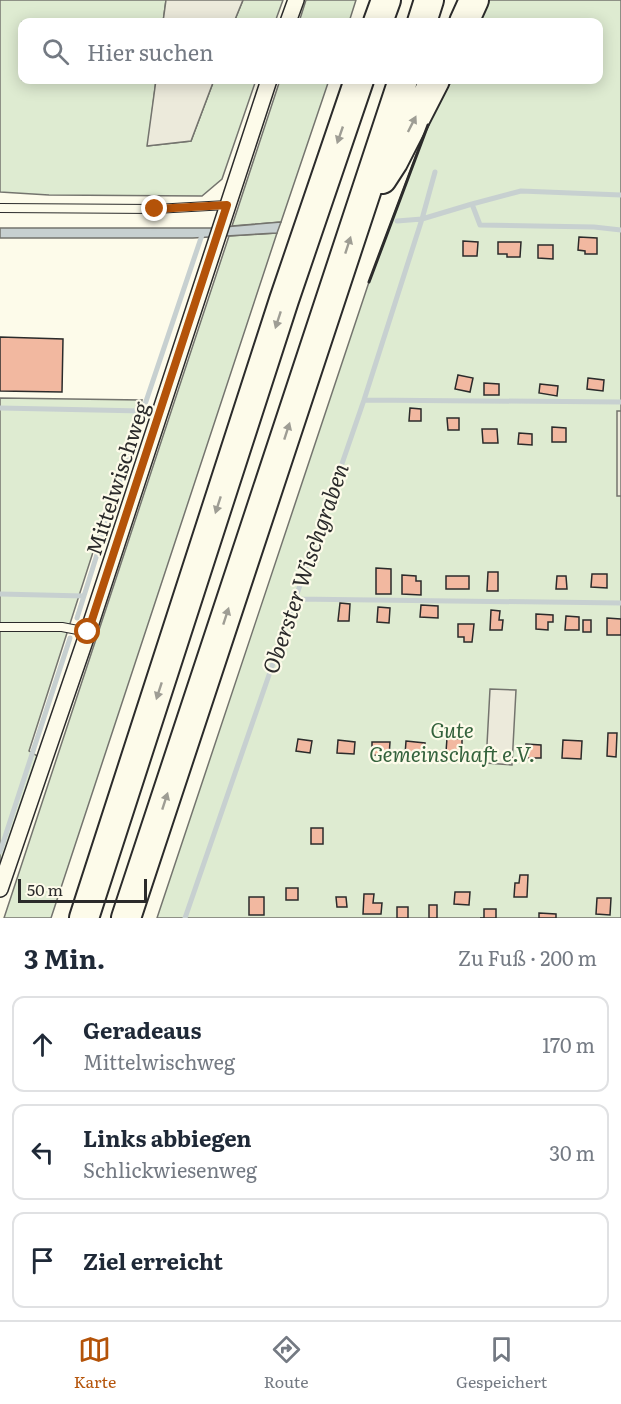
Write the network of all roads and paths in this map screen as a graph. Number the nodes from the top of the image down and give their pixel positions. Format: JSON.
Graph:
{"nodes":[{"id":1,"x":296,"y":0,"type":"edge"},
{"id":2,"x":386,"y":0,"type":"edge"},
{"id":3,"x":429,"y":0,"type":"edge"},
{"id":4,"x":474,"y":0,"type":"edge"},
{"id":5,"x":289,"y":18,"type":"edge"},
{"id":6,"x":379,"y":18,"type":"edge"},
{"id":7,"x":423,"y":18,"type":"edge"},
{"id":8,"x":466,"y":18,"type":"edge"},
{"id":9,"x":268,"y":84,"type":"edge"},
{"id":10,"x":358,"y":84,"type":"edge"},
{"id":11,"x":402,"y":84,"type":"edge"},
{"id":12,"x":433,"y":84,"type":"edge"},
{"id":13,"x":227,"y":205,"type":"junction"},
{"id":14,"x":0,"y":208,"type":"edge"},
{"id":15,"x":360,"y":210,"type":"junction"},
{"id":16,"x":0,"y":627,"type":"edge"},
{"id":17,"x":88,"y":632,"type":"junction"},
{"id":18,"x":0,"y":889,"type":"edge"},
{"id":19,"x":84,"y":918,"type":"edge"},
{"id":20,"x":126,"y":918,"type":"edge"}],
"edges":[{"from":1,"to":5,"type":"street"},
{"from":2,"to":6,"type":"highway"},
{"from":3,"to":7,"type":"highway"},
{"from":4,"to":8,"type":"highway"},
{"from":9,"to":13,"type":"street","name":"Mittelwischweg"},
{"from":10,"to":19,"type":"highway","one_way":true},
{"from":11,"to":15,"type":"highway"},
{"from":15,"to":12,"type":"highway","one_way":true},
{"from":13,"to":14,"type":"lane"},
{"from":13,"to":17,"type":"street","name":"Mittelwischweg"},
{"from":20,"to":15,"type":"highway","one_way":true},
{"from":16,"to":17,"type":"lane"},
{"from":17,"to":18,"type":"street","name":"Mittelwischweg"}]}
